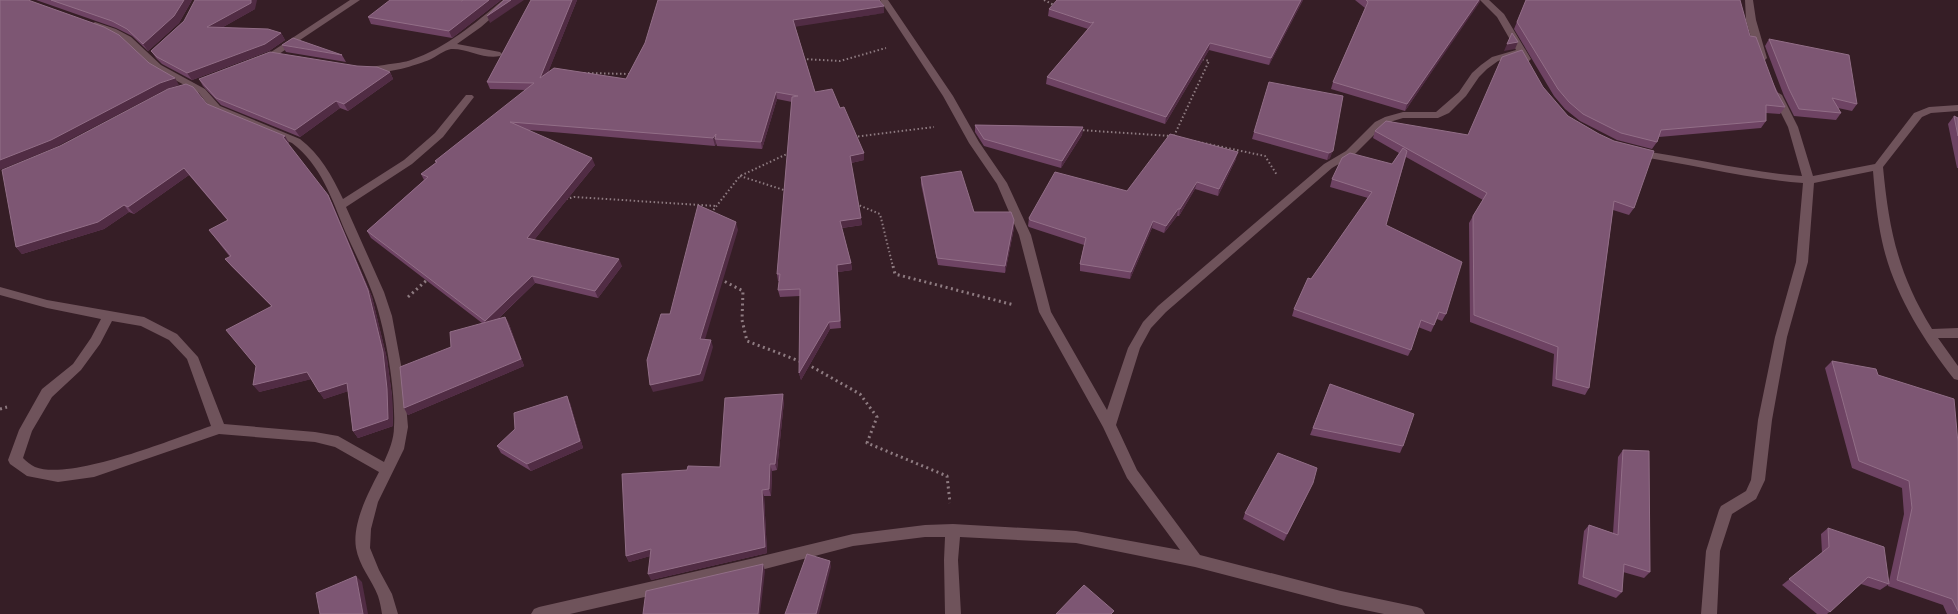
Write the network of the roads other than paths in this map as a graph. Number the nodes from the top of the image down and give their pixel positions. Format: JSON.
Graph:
{"nodes":[{"id":1,"x":356,"y":0,"type":"edge"},
{"id":2,"x":508,"y":0,"type":"edge"},
{"id":3,"x":884,"y":0,"type":"edge"},
{"id":4,"x":1484,"y":0,"type":"edge"},
{"id":5,"x":1749,"y":0,"type":"edge"},
{"id":6,"x":86,"y":22,"type":"edge"},
{"id":7,"x":450,"y":46,"type":"junction"},
{"id":8,"x":1522,"y":52,"type":"junction"},
{"id":9,"x":497,"y":54,"type":"dead end"},
{"id":10,"x":288,"y":57,"type":"edge"},
{"id":11,"x":1766,"y":66,"type":"edge"},
{"id":12,"x":356,"y":68,"type":"edge"},
{"id":13,"x":1533,"y":70,"type":"edge"},
{"id":14,"x":206,"y":81,"type":"edge"},
{"id":15,"x":192,"y":86,"type":"junction"},
{"id":16,"x":1773,"y":86,"type":"edge"},
{"id":17,"x":180,"y":89,"type":"edge"},
{"id":18,"x":469,"y":97,"type":"dead end"},
{"id":19,"x":1958,"y":108,"type":"edge"},
{"id":20,"x":1623,"y":149,"type":"edge"},
{"id":21,"x":1878,"y":167,"type":"junction"},
{"id":22,"x":1809,"y":180,"type":"junction"},
{"id":23,"x":341,"y":206,"type":"junction"},
{"id":24,"x":0,"y":291,"type":"edge"},
{"id":25,"x":109,"y":316,"type":"junction"},
{"id":26,"x":1958,"y":333,"type":"edge"},
{"id":27,"x":1929,"y":334,"type":"junction"},
{"id":28,"x":1958,"y":375,"type":"edge"},
{"id":29,"x":1109,"y":425,"type":"junction"},
{"id":30,"x":218,"y":429,"type":"junction"},
{"id":31,"x":387,"y":470,"type":"junction"},
{"id":32,"x":953,"y":530,"type":"junction"},
{"id":33,"x":1195,"y":560,"type":"junction"},
{"id":34,"x":390,"y":614,"type":"edge"},
{"id":35,"x":538,"y":614,"type":"edge"},
{"id":36,"x":953,"y":614,"type":"edge"},
{"id":37,"x":1416,"y":614,"type":"edge"},
{"id":38,"x":1708,"y":614,"type":"edge"}],
"edges":[{"from":1,"to":10,"type":"street"},
{"from":2,"to":7,"type":"street"},
{"from":3,"to":29,"type":"street"},
{"from":4,"to":8,"type":"street"},
{"from":5,"to":11,"type":"street"},
{"from":6,"to":15,"type":"street"},
{"from":7,"to":9,"type":"street"},
{"from":7,"to":12,"type":"street"},
{"from":8,"to":13,"type":"street"},
{"from":8,"to":29,"type":"street"},
{"from":14,"to":15,"type":"street"},
{"from":15,"to":17,"type":"street"},
{"from":15,"to":23,"type":"street"},
{"from":16,"to":22,"type":"street"},
{"from":18,"to":23,"type":"street"},
{"from":19,"to":21,"type":"street"},
{"from":20,"to":22,"type":"street"},
{"from":21,"to":22,"type":"street"},
{"from":21,"to":27,"type":"street"},
{"from":22,"to":38,"type":"street"},
{"from":23,"to":31,"type":"street"},
{"from":24,"to":25,"type":"street"},
{"from":25,"to":30,"type":"street"},
{"from":25,"to":30,"type":"street"},
{"from":26,"to":27,"type":"street"},
{"from":27,"to":28,"type":"street"},
{"from":29,"to":33,"type":"street"},
{"from":30,"to":31,"type":"street"},
{"from":31,"to":34,"type":"street"},
{"from":32,"to":33,"type":"street"},
{"from":32,"to":35,"type":"street"},
{"from":32,"to":36,"type":"street"},
{"from":33,"to":37,"type":"street"}]}
